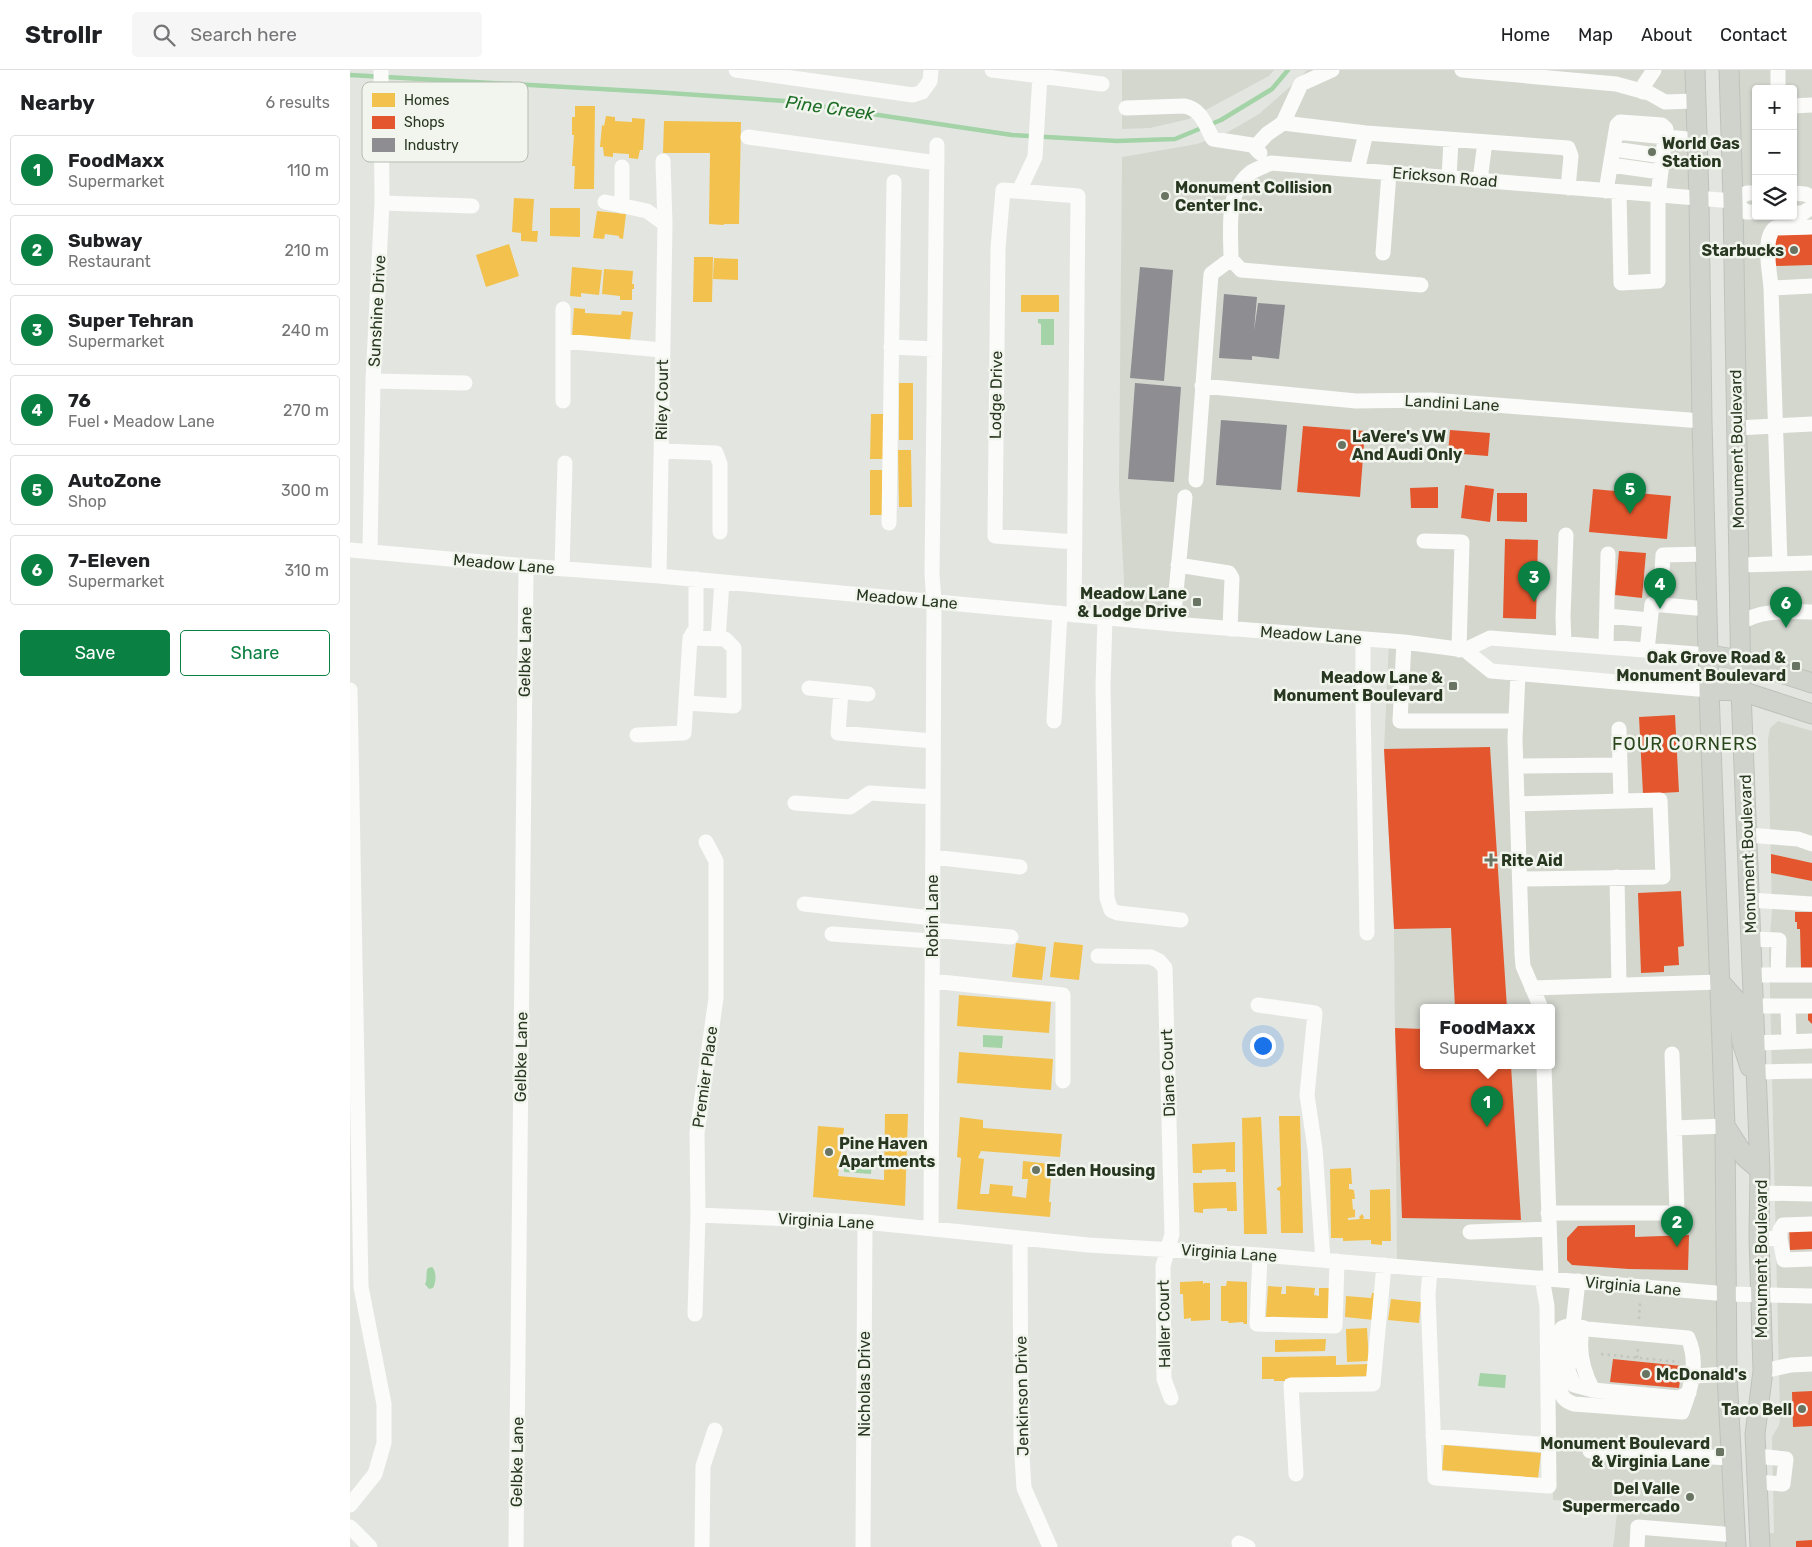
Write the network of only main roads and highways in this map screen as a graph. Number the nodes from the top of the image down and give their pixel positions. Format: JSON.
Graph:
{"nodes":[{"id":1,"x":1695,"y":70,"type":"edge"},
{"id":2,"x":1729,"y":70,"type":"edge"},
{"id":3,"x":1709,"y":655,"type":"junction"},
{"id":4,"x":1741,"y":660,"type":"junction"},
{"id":5,"x":1812,"y":683,"type":"edge"},
{"id":6,"x":1709,"y":690,"type":"junction"},
{"id":7,"x":1741,"y":691,"type":"junction"},
{"id":8,"x":1812,"y":714,"type":"edge"},
{"id":9,"x":1720,"y":982,"type":"junction"},
{"id":10,"x":1757,"y":1080,"type":"junction"},
{"id":11,"x":1725,"y":1126,"type":"junction"},
{"id":12,"x":1760,"y":1170,"type":"junction"},
{"id":13,"x":1735,"y":1541,"type":"edge"},
{"id":14,"x":1760,"y":1547,"type":"edge"}],
"edges":[{"from":1,"to":3,"type":"main road","name":"Monument Boulevard"},
{"from":2,"to":4,"type":"main road","name":"Monument Boulevard"},
{"from":3,"to":4,"type":"main road"},
{"from":3,"to":6,"type":"main road","name":"Monument Boulevard"},
{"from":4,"to":5,"type":"main road"},
{"from":4,"to":7,"type":"main road","name":"Monument Boulevard"},
{"from":6,"to":7,"type":"main road"},
{"from":6,"to":9,"type":"main road","name":"Monument Boulevard"},
{"from":7,"to":8,"type":"main road"},
{"from":7,"to":10,"type":"main road","name":"Monument Boulevard"},
{"from":9,"to":10,"type":"main road"},
{"from":9,"to":11,"type":"main road","name":"Monument Boulevard"},
{"from":10,"to":12,"type":"main road","name":"Monument Boulevard"},
{"from":11,"to":12,"type":"main road"},
{"from":11,"to":13,"type":"main road","name":"Monument Boulevard"},
{"from":12,"to":14,"type":"main road","name":"Monument Boulevard"}]}
